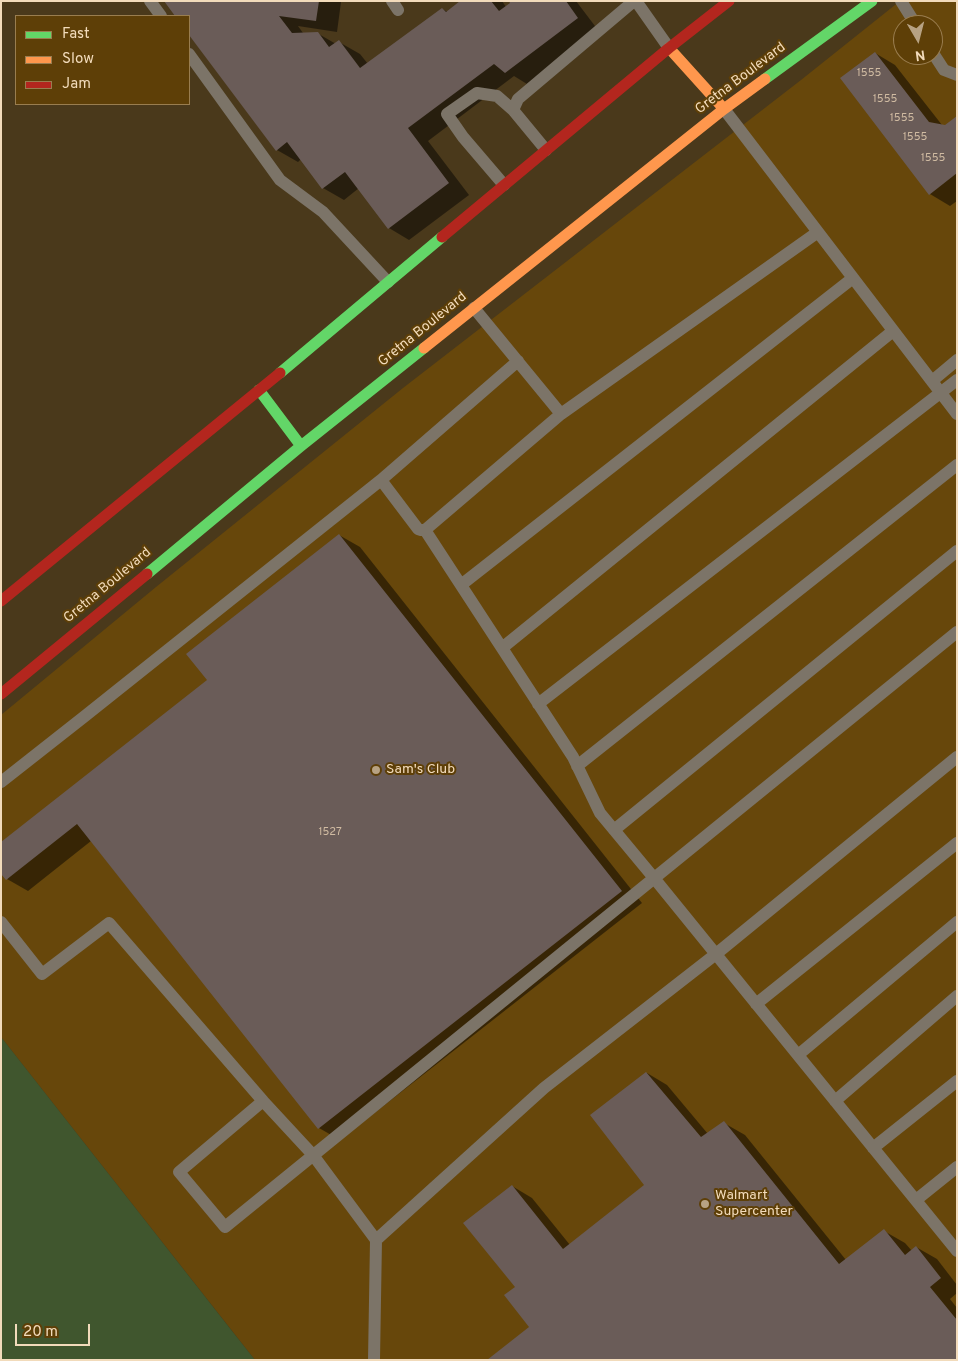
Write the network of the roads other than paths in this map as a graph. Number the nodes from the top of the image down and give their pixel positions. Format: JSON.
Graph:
{"nodes":[{"id":1,"x":150,"y":1,"type":"edge"},
{"id":2,"x":635,"y":1,"type":"edge"},
{"id":3,"x":729,"y":1,"type":"edge"},
{"id":4,"x":872,"y":1,"type":"edge"},
{"id":5,"x":901,"y":1,"type":"edge"},
{"id":6,"x":160,"y":15,"type":"edge"},
{"id":7,"x":910,"y":15,"type":"edge"},
{"id":8,"x":669,"y":48,"type":"junction"},
{"id":9,"x":190,"y":55,"type":"edge"},
{"id":10,"x":941,"y":65,"type":"edge"},
{"id":11,"x":957,"y":75,"type":"edge"},
{"id":12,"x":724,"y":108,"type":"junction"},
{"id":13,"x":514,"y":110,"type":"junction"},
{"id":14,"x":546,"y":150,"type":"junction"},
{"id":15,"x":504,"y":185,"type":"junction"},
{"id":16,"x":818,"y":232,"type":"junction"},
{"id":17,"x":853,"y":278,"type":"junction"},
{"id":18,"x":388,"y":282,"type":"junction"},
{"id":19,"x":474,"y":308,"type":"junction"},
{"id":20,"x":894,"y":331,"type":"junction"},
{"id":21,"x":957,"y":360,"type":"edge"},
{"id":22,"x":518,"y":361,"type":"junction"},
{"id":23,"x":957,"y":380,"type":"edge"},
{"id":24,"x":932,"y":381,"type":"junction"},
{"id":25,"x":259,"y":390,"type":"junction"},
{"id":26,"x":940,"y":393,"type":"junction"},
{"id":27,"x":561,"y":414,"type":"junction"},
{"id":28,"x":957,"y":414,"type":"edge"},
{"id":29,"x":300,"y":446,"type":"junction"},
{"id":30,"x":957,"y":465,"type":"edge"},
{"id":31,"x":381,"y":480,"type":"junction"},
{"id":32,"x":425,"y":530,"type":"junction"},
{"id":33,"x":957,"y":551,"type":"edge"},
{"id":34,"x":461,"y":585,"type":"junction"},
{"id":35,"x":1,"y":601,"type":"edge"},
{"id":36,"x":957,"y":632,"type":"edge"},
{"id":37,"x":502,"y":648,"type":"junction"},
{"id":38,"x":1,"y":694,"type":"edge"},
{"id":39,"x":538,"y":704,"type":"junction"},
{"id":40,"x":957,"y":757,"type":"edge"},
{"id":41,"x":577,"y":766,"type":"junction"},
{"id":42,"x":1,"y":782,"type":"edge"},
{"id":43,"x":614,"y":830,"type":"junction"},
{"id":44,"x":957,"y":843,"type":"edge"},
{"id":45,"x":654,"y":878,"type":"junction"},
{"id":46,"x":1,"y":922,"type":"edge"},
{"id":47,"x":957,"y":922,"type":"edge"},
{"id":48,"x":716,"y":954,"type":"junction"},
{"id":49,"x":957,"y":996,"type":"edge"},
{"id":50,"x":756,"y":1004,"type":"junction"},
{"id":51,"x":798,"y":1055,"type":"junction"},
{"id":52,"x":957,"y":1081,"type":"edge"},
{"id":53,"x":264,"y":1100,"type":"junction"},
{"id":54,"x":835,"y":1101,"type":"junction"},
{"id":55,"x":873,"y":1148,"type":"junction"},
{"id":56,"x":313,"y":1155,"type":"junction"},
{"id":57,"x":957,"y":1167,"type":"edge"},
{"id":58,"x":916,"y":1200,"type":"junction"},
{"id":59,"x":376,"y":1240,"type":"junction"},
{"id":60,"x":957,"y":1251,"type":"edge"},
{"id":61,"x":374,"y":1360,"type":"edge"}],
"edges":[{"from":1,"to":6,"type":"lane"},
{"from":2,"to":8,"type":"lane"},
{"from":2,"to":13,"type":"lane"},
{"from":3,"to":8,"type":"street"},
{"from":4,"to":12,"type":"street","name":"Gretna Boulevard"},
{"from":5,"to":7,"type":"lane"},
{"from":8,"to":12,"type":"street"},
{"from":8,"to":14,"type":"street"},
{"from":9,"to":18,"type":"lane"},
{"from":10,"to":11,"type":"lane"},
{"from":12,"to":16,"type":"lane"},
{"from":12,"to":19,"type":"street","name":"Gretna Boulevard"},
{"from":13,"to":14,"type":"lane"},
{"from":13,"to":15,"type":"lane"},
{"from":14,"to":15,"type":"street"},
{"from":15,"to":18,"type":"street"},
{"from":16,"to":17,"type":"lane"},
{"from":16,"to":27,"type":"lane"},
{"from":17,"to":20,"type":"lane"},
{"from":17,"to":34,"type":"lane"},
{"from":18,"to":25,"type":"street"},
{"from":19,"to":22,"type":"lane"},
{"from":19,"to":29,"type":"street","name":"Gretna Boulevard"},
{"from":20,"to":24,"type":"lane"},
{"from":20,"to":37,"type":"lane"},
{"from":21,"to":24,"type":"lane"},
{"from":22,"to":27,"type":"lane"},
{"from":22,"to":31,"type":"lane"},
{"from":23,"to":26,"type":"lane"},
{"from":24,"to":26,"type":"lane"},
{"from":25,"to":29,"type":"street"},
{"from":25,"to":35,"type":"street"},
{"from":26,"to":28,"type":"lane"},
{"from":26,"to":39,"type":"lane"},
{"from":27,"to":32,"type":"lane"},
{"from":29,"to":38,"type":"street","name":"Gretna Boulevard"},
{"from":30,"to":41,"type":"lane"},
{"from":31,"to":32,"type":"lane"},
{"from":31,"to":42,"type":"lane"},
{"from":32,"to":34,"type":"lane"},
{"from":33,"to":43,"type":"lane"},
{"from":34,"to":37,"type":"lane"},
{"from":36,"to":45,"type":"lane"},
{"from":37,"to":39,"type":"lane"},
{"from":39,"to":41,"type":"lane"},
{"from":40,"to":48,"type":"lane"},
{"from":41,"to":43,"type":"lane"},
{"from":43,"to":45,"type":"lane"},
{"from":44,"to":50,"type":"lane"},
{"from":45,"to":48,"type":"lane"},
{"from":45,"to":56,"type":"lane"},
{"from":46,"to":53,"type":"lane"},
{"from":47,"to":51,"type":"lane"},
{"from":48,"to":50,"type":"lane"},
{"from":48,"to":59,"type":"lane"},
{"from":49,"to":54,"type":"lane"},
{"from":50,"to":51,"type":"lane"},
{"from":51,"to":54,"type":"lane"},
{"from":52,"to":55,"type":"lane"},
{"from":53,"to":56,"type":"lane"},
{"from":53,"to":56,"type":"lane"},
{"from":54,"to":55,"type":"lane"},
{"from":55,"to":58,"type":"lane"},
{"from":56,"to":59,"type":"lane"},
{"from":57,"to":58,"type":"lane"},
{"from":58,"to":60,"type":"lane"},
{"from":59,"to":61,"type":"lane"}]}
